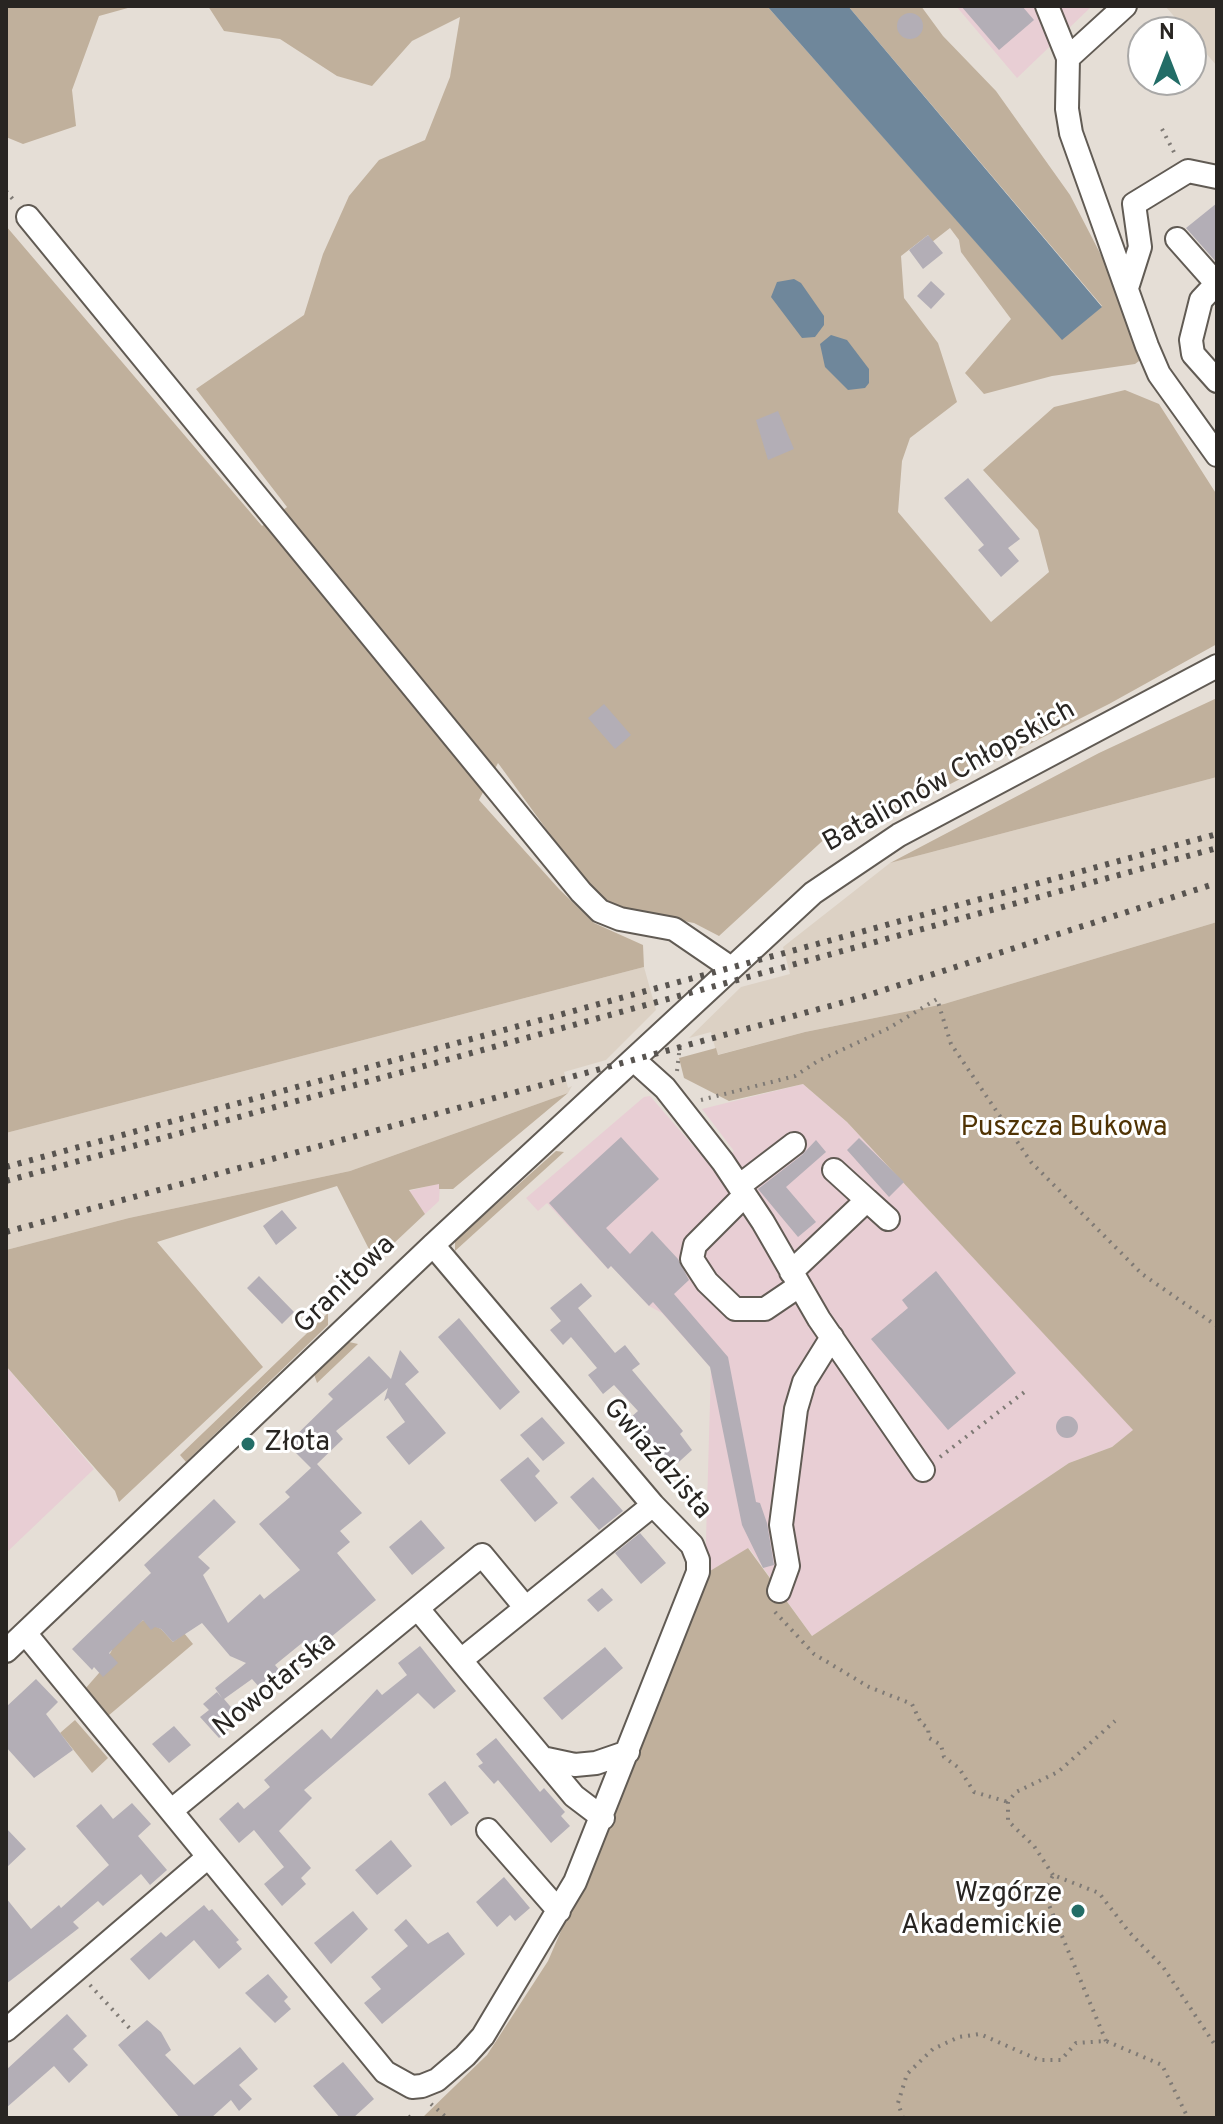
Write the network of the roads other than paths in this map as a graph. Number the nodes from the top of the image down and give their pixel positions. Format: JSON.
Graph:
{"nodes":[{"id":1,"x":1047,"y":6,"type":"edge"},
{"id":2,"x":1125,"y":6,"type":"edge"},
{"id":3,"x":1068,"y":58,"type":"junction"},
{"id":4,"x":1217,"y":177,"type":"edge"},
{"id":5,"x":28,"y":217,"type":"dead end"},
{"id":6,"x":1177,"y":239,"type":"dead end"},
{"id":7,"x":1216,"y":283,"type":"edge"},
{"id":8,"x":1127,"y":288,"type":"junction"},
{"id":9,"x":1217,"y":381,"type":"edge"},
{"id":10,"x":1217,"y":455,"type":"edge"},
{"id":11,"x":1217,"y":666,"type":"edge"},
{"id":12,"x":731,"y":968,"type":"junction"},
{"id":13,"x":635,"y":1061,"type":"junction"},
{"id":14,"x":794,"y":1144,"type":"dead end"},
{"id":15,"x":834,"y":1170,"type":"dead end"},
{"id":16,"x":742,"y":1190,"type":"junction"},
{"id":17,"x":867,"y":1200,"type":"junction"},
{"id":18,"x":888,"y":1219,"type":"dead end"},
{"id":19,"x":433,"y":1245,"type":"junction"},
{"id":20,"x":795,"y":1279,"type":"junction"},
{"id":21,"x":832,"y":1337,"type":"junction"},
{"id":22,"x":923,"y":1470,"type":"road end"},
{"id":23,"x":653,"y":1505,"type":"junction"},
{"id":24,"x":779,"y":1591,"type":"road end"},
{"id":25,"x":525,"y":1607,"type":"junction"},
{"id":26,"x":418,"y":1609,"type":"junction"},
{"id":27,"x":25,"y":1633,"type":"junction"},
{"id":28,"x":6,"y":1651,"type":"edge"},
{"id":29,"x":461,"y":1660,"type":"junction"},
{"id":30,"x":628,"y":1752,"type":"junction"},
{"id":31,"x":547,"y":1759,"type":"junction"},
{"id":32,"x":172,"y":1810,"type":"junction"},
{"id":33,"x":603,"y":1818,"type":"junction"},
{"id":34,"x":488,"y":1830,"type":"dead end"},
{"id":35,"x":208,"y":1857,"type":"junction"},
{"id":36,"x":559,"y":1911,"type":"junction"},
{"id":37,"x":6,"y":2030,"type":"edge"}],
"edges":[{"from":1,"to":3,"type":"street"},
{"from":2,"to":3,"type":"street"},
{"from":3,"to":8,"type":"street"},
{"from":4,"to":8,"type":"street"},
{"from":5,"to":12,"type":"street"},
{"from":6,"to":7,"type":"street"},
{"from":7,"to":9,"type":"street"},
{"from":8,"to":10,"type":"street"},
{"from":11,"to":12,"type":"street","name":"Batalionów Chłopskich"},
{"from":12,"to":13,"type":"street","name":"Granitowa"},
{"from":13,"to":16,"type":"street"},
{"from":13,"to":19,"type":"street","name":"Granitowa"},
{"from":14,"to":16,"type":"street"},
{"from":15,"to":17,"type":"street"},
{"from":16,"to":20,"type":"street"},
{"from":16,"to":20,"type":"street"},
{"from":17,"to":18,"type":"street"},
{"from":17,"to":20,"type":"street"},
{"from":19,"to":23,"type":"street","name":"Gwiaździsta"},
{"from":19,"to":27,"type":"street","name":"Granitowa"},
{"from":20,"to":21,"type":"street"},
{"from":21,"to":22,"type":"street"},
{"from":21,"to":24,"type":"street"},
{"from":23,"to":25,"type":"street"},
{"from":23,"to":30,"type":"street","name":"Gwiaździsta"},
{"from":25,"to":26,"type":"street","name":"Nowotarska"},
{"from":25,"to":29,"type":"street"},
{"from":26,"to":29,"type":"street"},
{"from":26,"to":32,"type":"street","name":"Nowotarska"},
{"from":27,"to":28,"type":"street","name":"Granitowa"},
{"from":27,"to":32,"type":"street"},
{"from":29,"to":31,"type":"street"},
{"from":30,"to":31,"type":"street"},
{"from":30,"to":33,"type":"street","name":"Gwiaździsta"},
{"from":31,"to":33,"type":"street"},
{"from":32,"to":35,"type":"street"},
{"from":33,"to":36,"type":"street","name":"Gwiaździsta"},
{"from":34,"to":36,"type":"street"},
{"from":35,"to":36,"type":"street","name":"Gwiaździsta"},
{"from":35,"to":37,"type":"street"}]}
